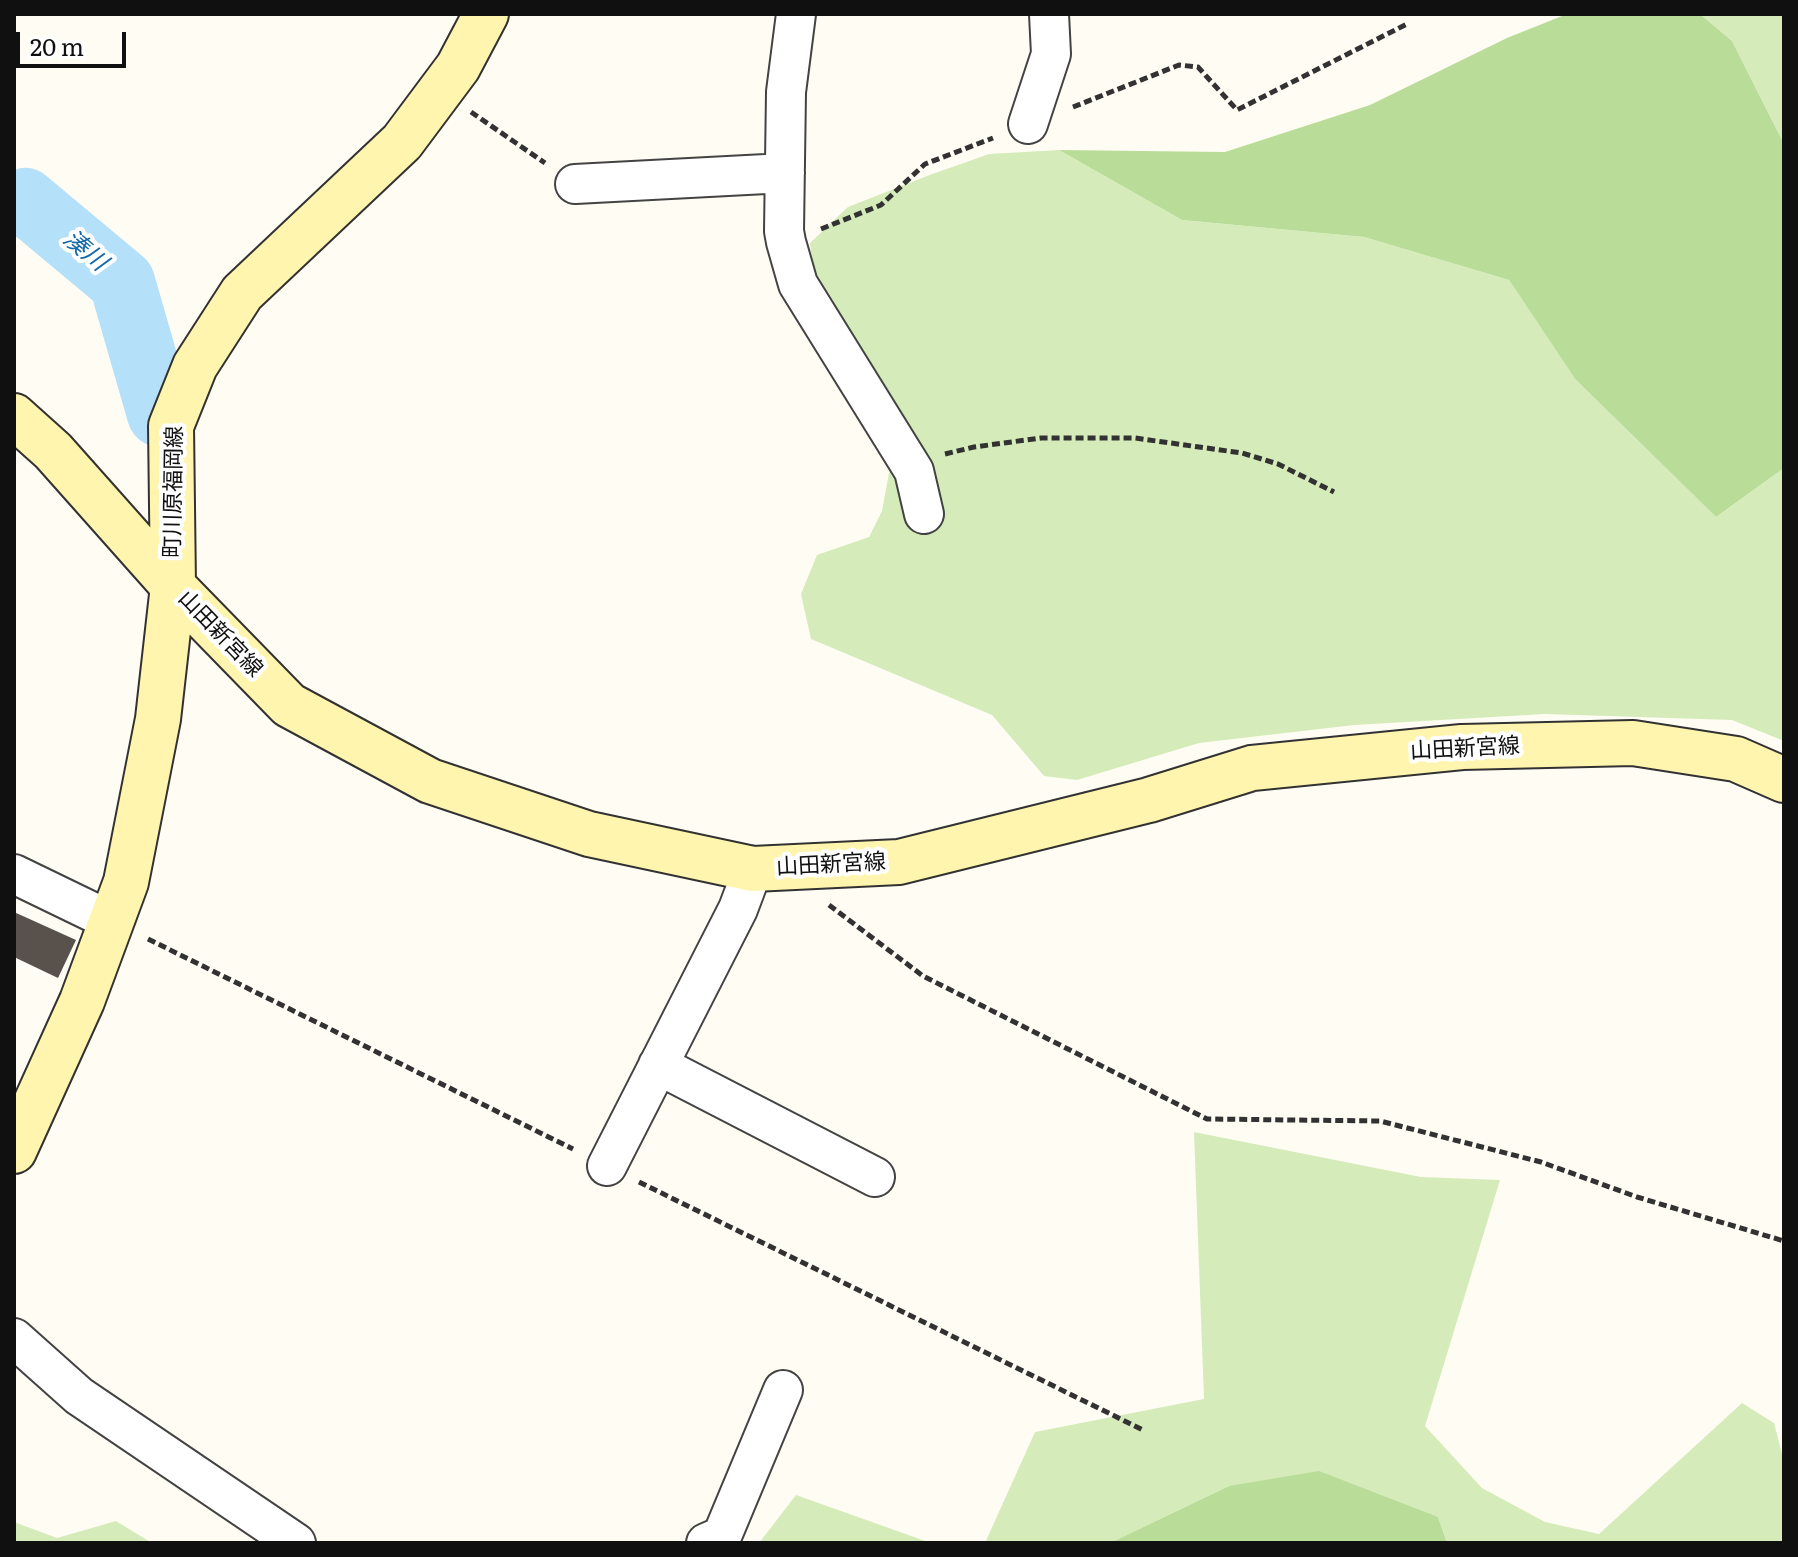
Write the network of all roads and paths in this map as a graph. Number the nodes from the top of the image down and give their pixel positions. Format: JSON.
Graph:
{"nodes":[{"id":1,"x":486,"y":14,"type":"edge"},
{"id":2,"x":796,"y":14,"type":"edge"},
{"id":3,"x":1049,"y":14,"type":"edge"},
{"id":4,"x":1407,"y":24,"type":"dead end"},
{"id":5,"x":440,"y":92,"type":"junction"},
{"id":6,"x":1028,"y":124,"type":"junction"},
{"id":7,"x":785,"y":173,"type":"junction"},
{"id":8,"x":575,"y":184,"type":"joint"},
{"id":9,"x":786,"y":242,"type":"junction"},
{"id":10,"x":14,"y":416,"type":"edge"},
{"id":11,"x":909,"y":464,"type":"junction"},
{"id":12,"x":1334,"y":492,"type":"dead end"},
{"id":13,"x":924,"y":514,"type":"dead end"},
{"id":14,"x":173,"y":586,"type":"junction"},
{"id":15,"x":1784,"y":780,"type":"edge"},
{"id":16,"x":816,"y":866,"type":"junction"},
{"id":17,"x":753,"y":869,"type":"junction"},
{"id":18,"x":14,"y":874,"type":"edge"},
{"id":19,"x":111,"y":921,"type":"junction"},
{"id":20,"x":658,"y":1065,"type":"junction"},
{"id":21,"x":14,"y":1151,"type":"edge"},
{"id":22,"x":607,"y":1166,"type":"dead end"},
{"id":23,"x":875,"y":1177,"type":"dead end"},
{"id":24,"x":1784,"y":1241,"type":"edge"},
{"id":25,"x":14,"y":1338,"type":"edge"},
{"id":26,"x":783,"y":1390,"type":"dead end"},
{"id":27,"x":296,"y":1543,"type":"edge"},
{"id":28,"x":706,"y":1543,"type":"edge"}],
"edges":[{"from":1,"to":5,"type":"main road","name":"町川原福岡線"},
{"from":2,"to":7,"type":"street"},
{"from":3,"to":6,"type":"street"},
{"from":4,"to":6,"type":"path"},
{"from":5,"to":8,"type":"path"},
{"from":5,"to":14,"type":"main road","name":"町川原福岡線"},
{"from":6,"to":9,"type":"path"},
{"from":7,"to":8,"type":"street"},
{"from":7,"to":9,"type":"street"},
{"from":9,"to":11,"type":"street"},
{"from":10,"to":14,"type":"main road","name":"山田新宮線"},
{"from":11,"to":12,"type":"path"},
{"from":11,"to":13,"type":"street"},
{"from":14,"to":17,"type":"main road","name":"山田新宮線"},
{"from":14,"to":19,"type":"main road","name":"町川原福岡線"},
{"from":15,"to":16,"type":"main road","name":"山田新宮線"},
{"from":16,"to":17,"type":"main road","name":"山田新宮線"},
{"from":16,"to":24,"type":"path"},
{"from":17,"to":20,"type":"street"},
{"from":18,"to":19,"type":"street"},
{"from":19,"to":21,"type":"main road","name":"町川原福岡線"},
{"from":20,"to":22,"type":"street"},
{"from":20,"to":23,"type":"street"},
{"from":25,"to":27,"type":"street"},
{"from":26,"to":28,"type":"street"}]}
